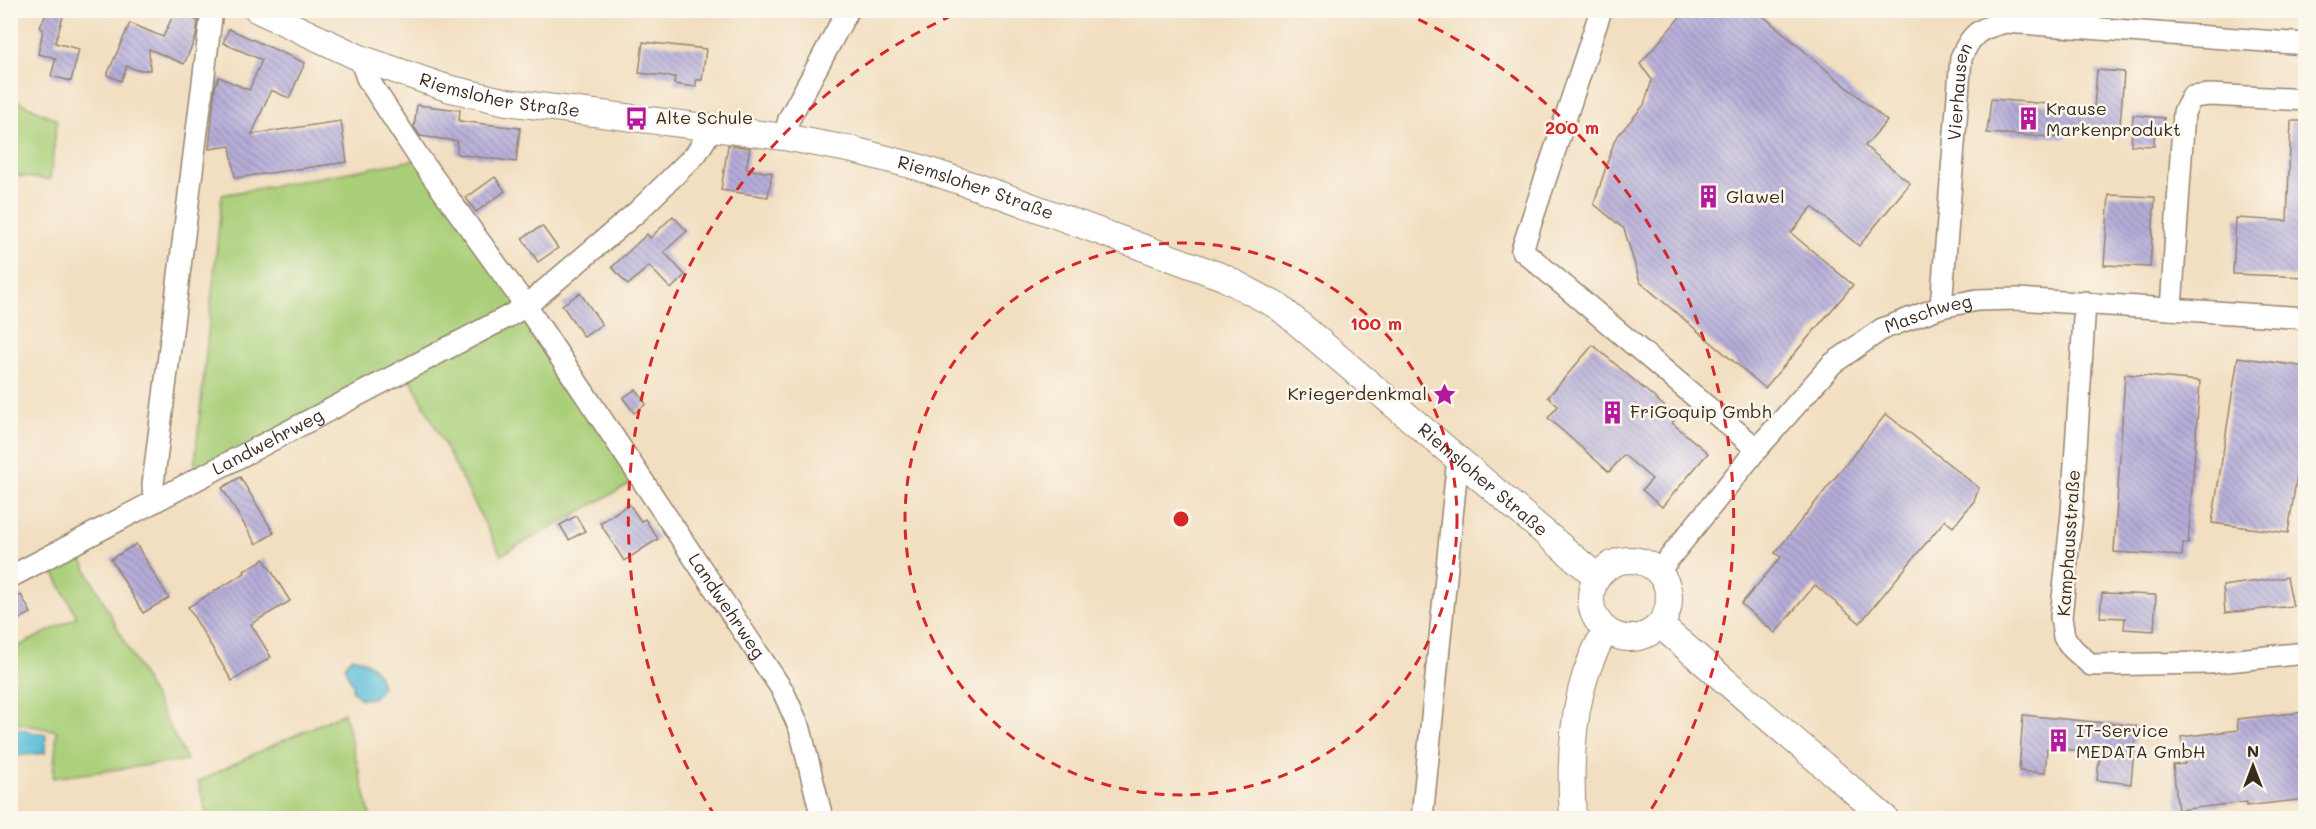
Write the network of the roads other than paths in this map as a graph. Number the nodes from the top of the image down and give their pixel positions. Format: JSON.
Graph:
{"nodes":[{"id":1,"x":212,"y":10,"type":"edge"},
{"id":2,"x":258,"y":10,"type":"edge"},
{"id":3,"x":848,"y":10,"type":"edge"},
{"id":4,"x":1601,"y":10,"type":"edge"},
{"id":5,"x":2306,"y":44,"type":"edge"},
{"id":6,"x":360,"y":58,"type":"junction"},
{"id":7,"x":2306,"y":100,"type":"edge"},
{"id":8,"x":713,"y":127,"type":"junction"},
{"id":9,"x":784,"y":137,"type":"junction"},
{"id":10,"x":2085,"y":302,"type":"junction"},
{"id":11,"x":526,"y":306,"type":"junction"},
{"id":12,"x":1941,"y":307,"type":"junction"},
{"id":13,"x":2171,"y":309,"type":"junction"},
{"id":14,"x":2306,"y":318,"type":"edge"},
{"id":15,"x":1757,"y":449,"type":"junction"},
{"id":16,"x":1458,"y":457,"type":"junction"},
{"id":17,"x":154,"y":502,"type":"junction"},
{"id":18,"x":1658,"y":572,"type":"junction"},
{"id":19,"x":10,"y":577,"type":"edge"},
{"id":20,"x":1597,"y":577,"type":"junction"},
{"id":21,"x":1660,"y":625,"type":"junction"},
{"id":22,"x":1606,"y":631,"type":"junction"},
{"id":23,"x":2306,"y":653,"type":"edge"},
{"id":24,"x":822,"y":819,"type":"edge"},
{"id":25,"x":1422,"y":819,"type":"edge"},
{"id":26,"x":1573,"y":819,"type":"edge"},
{"id":27,"x":1885,"y":819,"type":"edge"}],
"edges":[{"from":1,"to":17,"type":"street"},
{"from":2,"to":6,"type":"main road","name":"Riemsloher Straße"},
{"from":3,"to":9,"type":"street"},
{"from":4,"to":15,"type":"street"},
{"from":5,"to":12,"type":"street","name":"Vierhausen"},
{"from":6,"to":8,"type":"main road","name":"Riemsloher Straße"},
{"from":6,"to":11,"type":"street","name":"Landwehrweg"},
{"from":7,"to":13,"type":"street"},
{"from":8,"to":9,"type":"main road","name":"Riemsloher Straße"},
{"from":8,"to":11,"type":"street","name":"Landwehrweg"},
{"from":9,"to":16,"type":"main road","name":"Riemsloher Straße"},
{"from":10,"to":12,"type":"street","name":"Maschweg"},
{"from":10,"to":13,"type":"street","name":"Maschweg"},
{"from":10,"to":23,"type":"street","name":"Kamphausstraße"},
{"from":11,"to":17,"type":"street","name":"Landwehrweg"},
{"from":11,"to":24,"type":"street","name":"Landwehrweg"},
{"from":12,"to":15,"type":"street","name":"Maschweg"},
{"from":13,"to":14,"type":"street","name":"Maschweg"},
{"from":15,"to":18,"type":"street","name":"Maschweg"},
{"from":16,"to":20,"type":"main road","name":"Riemsloher Straße"},
{"from":16,"to":25,"type":"street"},
{"from":17,"to":19,"type":"street","name":"Landwehrweg"},
{"from":18,"to":20,"type":"main road"},
{"from":18,"to":21,"type":"main road"},
{"from":20,"to":22,"type":"main road"},
{"from":21,"to":22,"type":"main road"},
{"from":21,"to":27,"type":"main road"},
{"from":22,"to":26,"type":"main road"}]}
